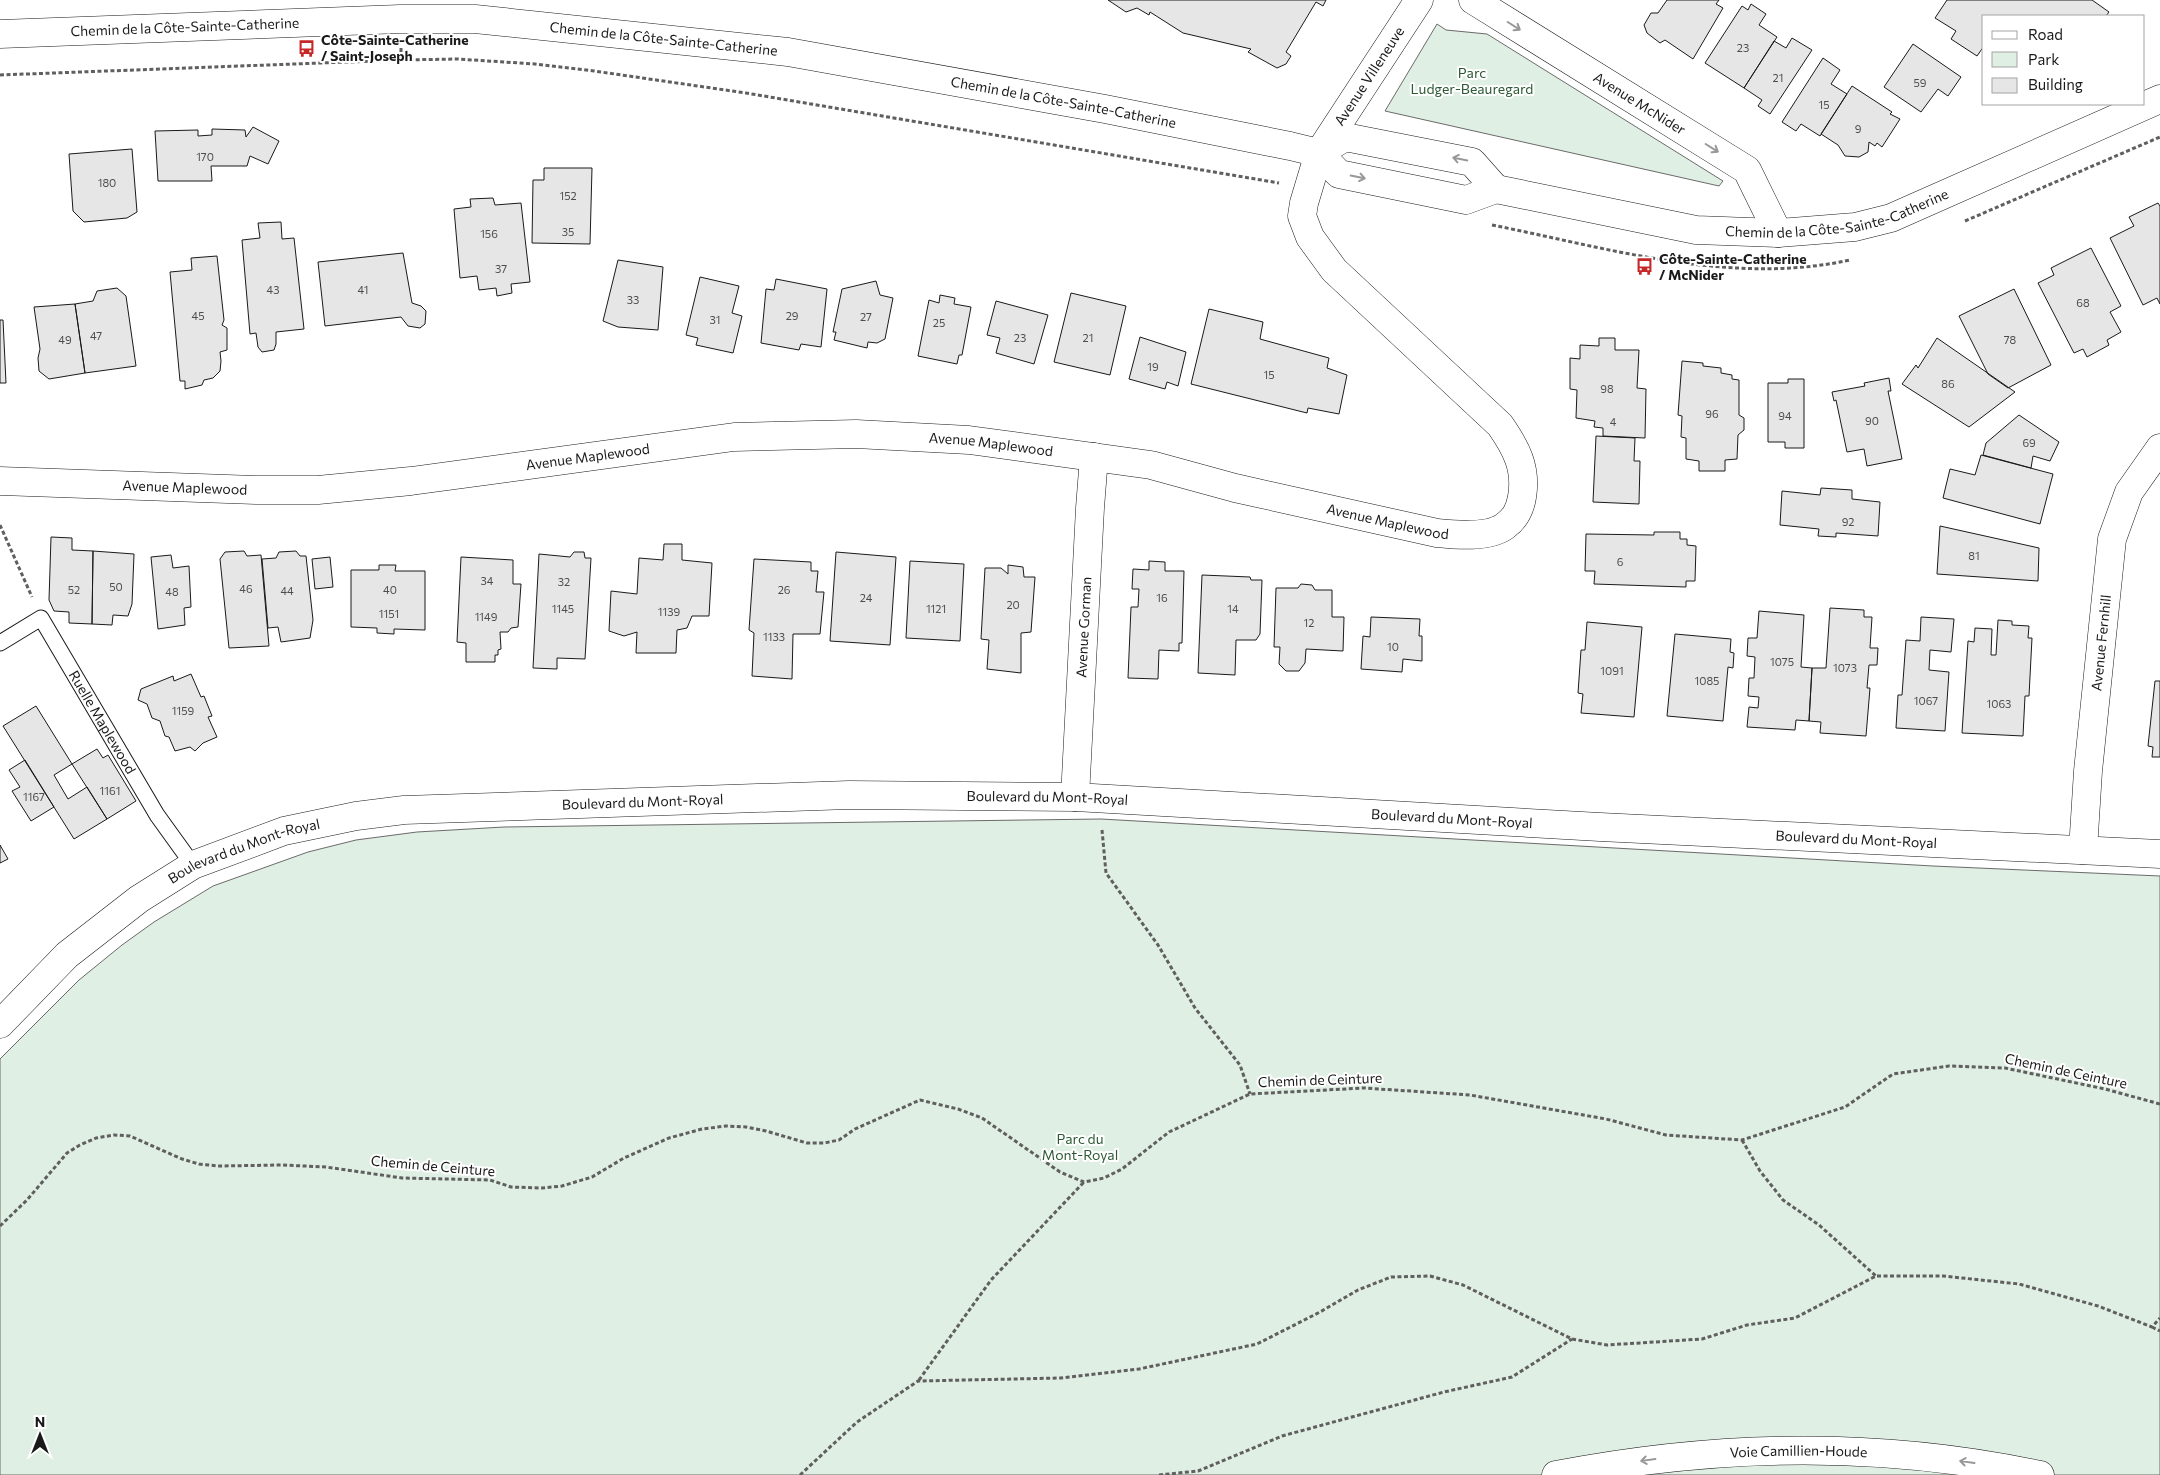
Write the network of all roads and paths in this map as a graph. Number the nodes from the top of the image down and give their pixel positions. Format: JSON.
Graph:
{"nodes":[{"id":1,"x":1420,"y":0,"type":"edge"},
{"id":2,"x":1473,"y":0,"type":"edge"},
{"id":3,"x":400,"y":10,"type":"edge"},
{"id":4,"x":0,"y":34,"type":"edge"},
{"id":5,"x":0,"y":75,"type":"edge"},
{"id":6,"x":2160,"y":99,"type":"edge"},
{"id":7,"x":1319,"y":153,"type":"junction"},
{"id":8,"x":1258,"y":179,"type":"dead end"},
{"id":9,"x":1496,"y":188,"type":"junction"},
{"id":10,"x":1778,"y":233,"type":"junction"},
{"id":11,"x":2160,"y":448,"type":"edge"},
{"id":12,"x":1094,"y":457,"type":"junction"},
{"id":13,"x":0,"y":481,"type":"edge"},
{"id":14,"x":0,"y":525,"type":"edge"},
{"id":15,"x":41,"y":618,"type":"junction"},
{"id":16,"x":0,"y":643,"type":"edge"},
{"id":17,"x":1075,"y":797,"type":"junction"},
{"id":18,"x":1102,"y":828,"type":"dead end"},
{"id":19,"x":2083,"y":850,"type":"junction"},
{"id":20,"x":2160,"y":854,"type":"edge"},
{"id":21,"x":193,"y":865,"type":"junction"},
{"id":22,"x":0,"y":1024,"type":"edge"},
{"id":23,"x":1250,"y":1094,"type":"junction"},
{"id":24,"x":2160,"y":1104,"type":"edge"},
{"id":25,"x":1742,"y":1140,"type":"junction"},
{"id":26,"x":1084,"y":1182,"type":"junction"},
{"id":27,"x":0,"y":1226,"type":"edge"},
{"id":28,"x":1876,"y":1276,"type":"junction"},
{"id":29,"x":2160,"y":1318,"type":"edge"},
{"id":30,"x":2152,"y":1327,"type":"junction"},
{"id":31,"x":2160,"y":1331,"type":"edge"},
{"id":32,"x":1572,"y":1339,"type":"junction"},
{"id":33,"x":918,"y":1381,"type":"junction"},
{"id":34,"x":800,"y":1475,"type":"edge"},
{"id":35,"x":1159,"y":1475,"type":"edge"},
{"id":36,"x":1556,"y":1475,"type":"edge"},
{"id":37,"x":1666,"y":1475,"type":"edge"},
{"id":38,"x":1947,"y":1475,"type":"edge"},
{"id":39,"x":2040,"y":1475,"type":"edge"}],
"edges":[{"from":1,"to":7,"type":"street","name":"Avenue Villeneuve"},
{"from":2,"to":10,"type":"street","name":"Avenue McNider","one_way":true},
{"from":3,"to":4,"type":"street","name":"Chemin de la Côte-Sainte-Catherine"},
{"from":3,"to":7,"type":"street","name":"Chemin de la Côte-Sainte-Catherine"},
{"from":5,"to":8,"type":"path"},
{"from":6,"to":10,"type":"street","name":"Chemin de la Côte-Sainte-Catherine"},
{"from":7,"to":9,"type":"street","one_way":true},
{"from":9,"to":7,"type":"street","one_way":true},
{"from":7,"to":12,"type":"street","name":"Avenue Maplewood"},
{"from":9,"to":10,"type":"street","name":"Chemin de la Côte-Sainte-Catherine"},
{"from":11,"to":19,"type":"street","name":"Avenue Fernhill"},
{"from":12,"to":13,"type":"street","name":"Avenue Maplewood"},
{"from":12,"to":17,"type":"street","name":"Avenue Gorman"},
{"from":14,"to":15,"type":"path"},
{"from":15,"to":16,"type":"lane"},
{"from":15,"to":21,"type":"lane","name":"Ruelle Maplewood"},
{"from":17,"to":19,"type":"street","name":"Boulevard du Mont-Royal"},
{"from":17,"to":21,"type":"street","name":"Boulevard du Mont-Royal"},
{"from":18,"to":23,"type":"path"},
{"from":19,"to":20,"type":"street","name":"Boulevard du Mont-Royal"},
{"from":21,"to":22,"type":"street","name":"Boulevard du Mont-Royal"},
{"from":23,"to":25,"type":"path","name":"Chemin de Ceinture"},
{"from":23,"to":26,"type":"path","name":"Chemin de Ceinture"},
{"from":24,"to":25,"type":"path","name":"Chemin de Ceinture"},
{"from":25,"to":28,"type":"path"},
{"from":26,"to":27,"type":"path","name":"Chemin de Ceinture"},
{"from":26,"to":33,"type":"path"},
{"from":28,"to":30,"type":"path"},
{"from":28,"to":32,"type":"path"},
{"from":29,"to":30,"type":"path"},
{"from":30,"to":31,"type":"path"},
{"from":32,"to":33,"type":"path"},
{"from":32,"to":35,"type":"path"},
{"from":33,"to":34,"type":"path"},
{"from":39,"to":36,"type":"street","name":"Voie Camillien-Houde","one_way":true},
{"from":37,"to":38,"type":"street","name":"Voie Camillien-Houde"}]}
